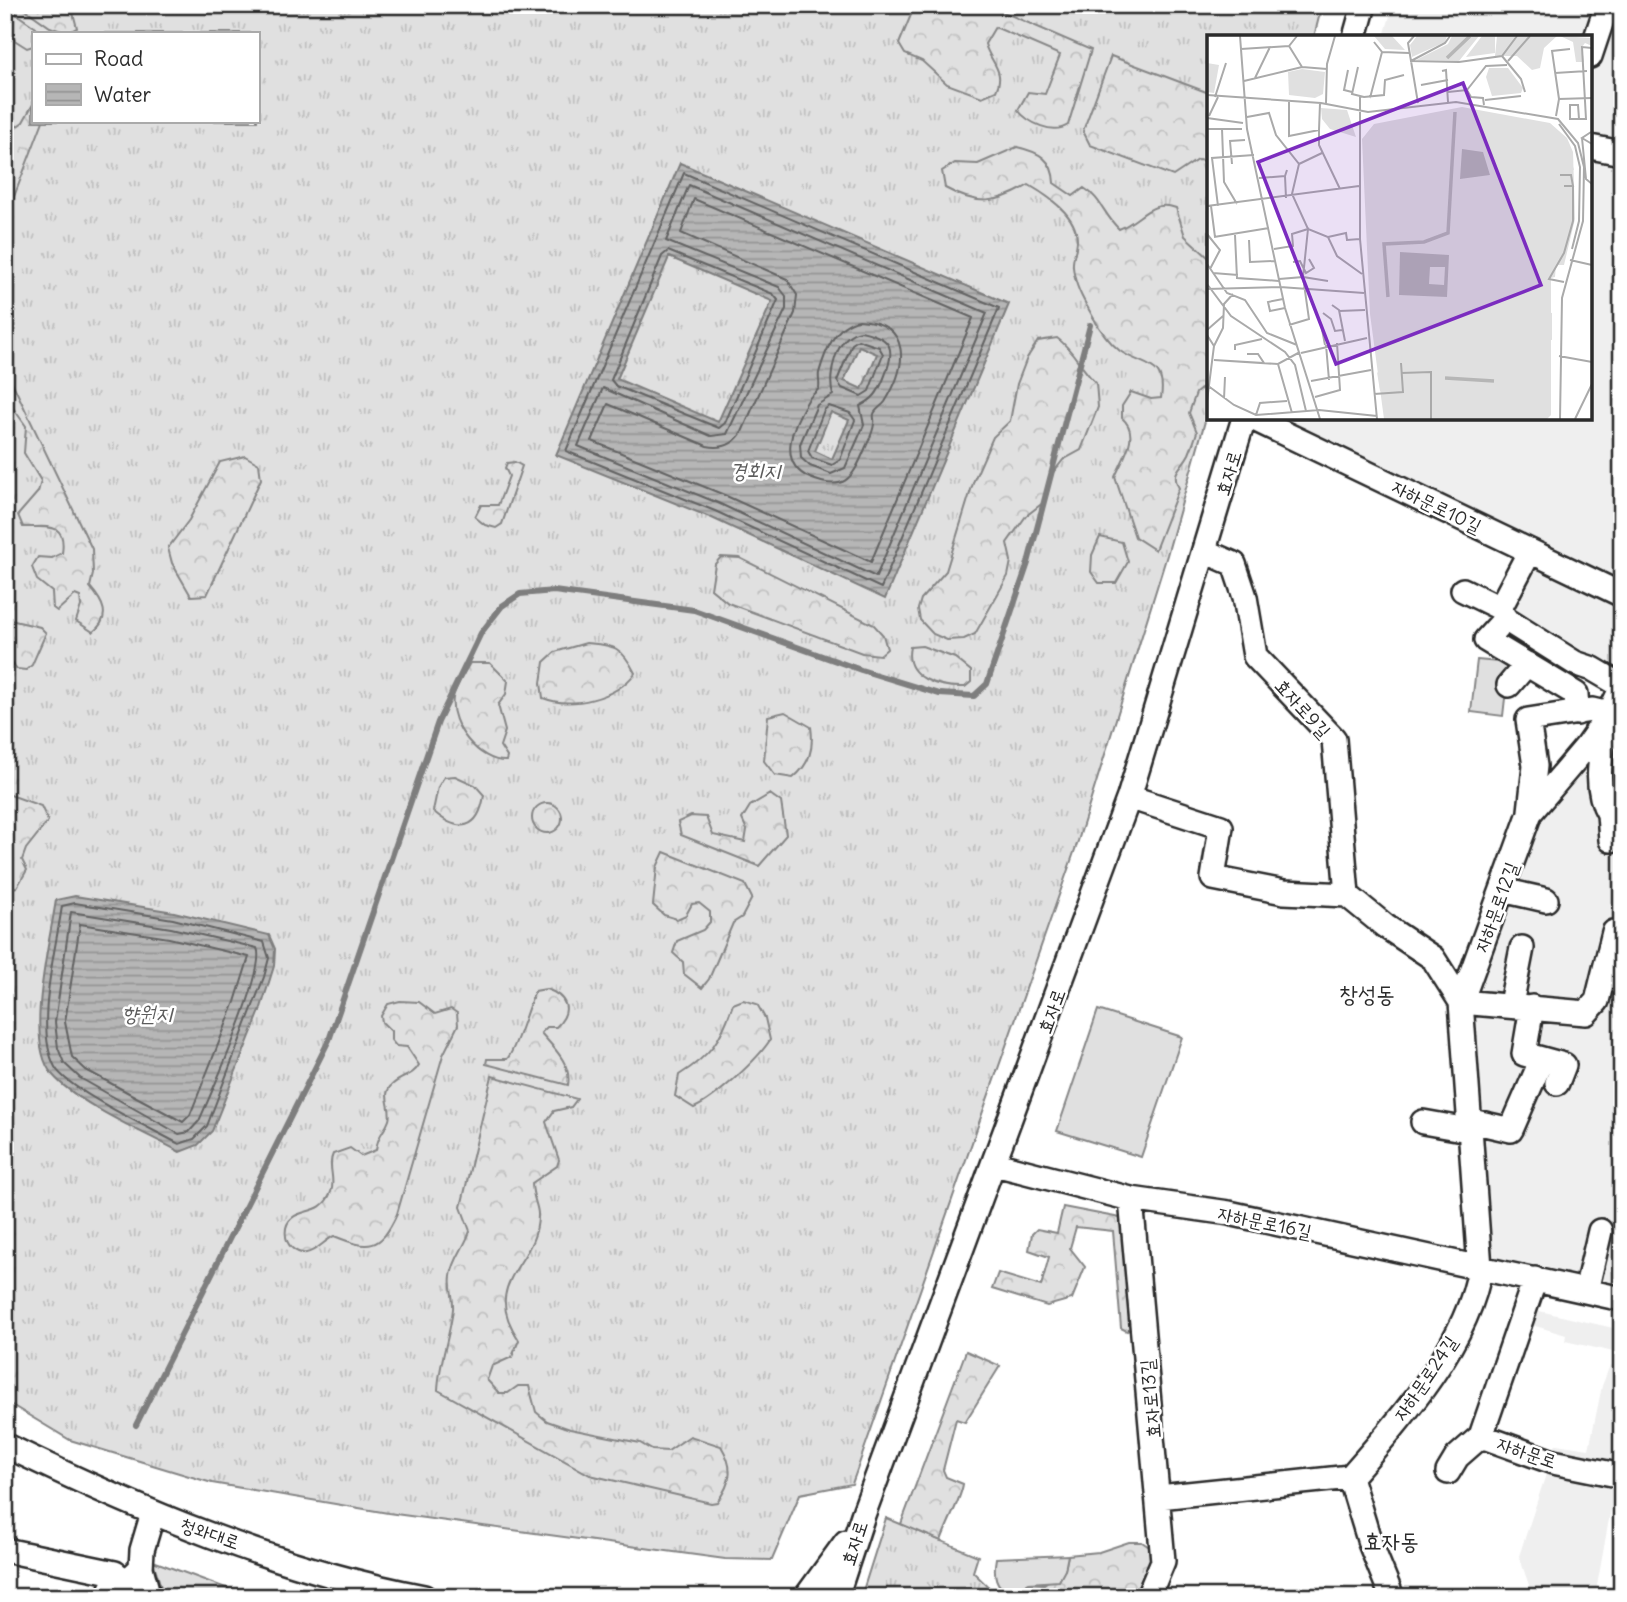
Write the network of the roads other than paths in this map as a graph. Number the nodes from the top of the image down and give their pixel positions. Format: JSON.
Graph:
{"nodes":[{"id":1,"x":1364,"y":5,"type":"edge"},
{"id":2,"x":1607,"y":5,"type":"edge"},
{"id":3,"x":1356,"y":35,"type":"edge"},
{"id":4,"x":1592,"y":50,"type":"edge"},
{"id":5,"x":1592,"y":147,"type":"edge"},
{"id":6,"x":1622,"y":153,"type":"edge"},
{"id":7,"x":1243,"y":420,"type":"edge"},
{"id":8,"x":1256,"y":420,"type":"edge"},
{"id":9,"x":1204,"y":551,"type":"junction"},
{"id":10,"x":1530,"y":551,"type":"junction"},
{"id":11,"x":1463,"y":590,"type":"dead end"},
{"id":12,"x":1622,"y":595,"type":"edge"},
{"id":13,"x":1502,"y":614,"type":"junction"},
{"id":14,"x":1527,"y":664,"type":"junction"},
{"id":15,"x":1509,"y":685,"type":"dead end"},
{"id":16,"x":1622,"y":686,"type":"edge"},
{"id":17,"x":1577,"y":713,"type":"junction"},
{"id":18,"x":1609,"y":714,"type":"junction"},
{"id":19,"x":1129,"y":797,"type":"junction"},
{"id":20,"x":1530,"y":813,"type":"junction"},
{"id":21,"x":1616,"y":815,"type":"edge"},
{"id":22,"x":1611,"y":840,"type":"dead end"},
{"id":23,"x":1502,"y":890,"type":"junction"},
{"id":24,"x":1347,"y":895,"type":"junction"},
{"id":25,"x":1546,"y":900,"type":"dead end"},
{"id":26,"x":1622,"y":933,"type":"edge"},
{"id":27,"x":1522,"y":948,"type":"dead end"},
{"id":28,"x":1461,"y":1002,"type":"junction"},
{"id":29,"x":1521,"y":1006,"type":"junction"},
{"id":30,"x":1542,"y":1059,"type":"junction"},
{"id":31,"x":1558,"y":1083,"type":"dead end"},
{"id":32,"x":1423,"y":1122,"type":"dead end"},
{"id":33,"x":1468,"y":1125,"type":"junction"},
{"id":34,"x":995,"y":1164,"type":"junction"},
{"id":35,"x":1131,"y":1199,"type":"junction"},
{"id":36,"x":1600,"y":1231,"type":"dead end"},
{"id":37,"x":1480,"y":1268,"type":"junction"},
{"id":38,"x":1535,"y":1279,"type":"junction"},
{"id":39,"x":1586,"y":1291,"type":"junction"},
{"id":40,"x":1622,"y":1299,"type":"edge"},
{"id":41,"x":1481,"y":1436,"type":"junction"},
{"id":42,"x":5,"y":1445,"type":"edge"},
{"id":43,"x":1448,"y":1472,"type":"dead end"},
{"id":44,"x":1350,"y":1476,"type":"junction"},
{"id":45,"x":1622,"y":1476,"type":"edge"},
{"id":46,"x":1159,"y":1497,"type":"junction"},
{"id":47,"x":153,"y":1513,"type":"junction"},
{"id":48,"x":863,"y":1515,"type":"junction"},
{"id":49,"x":5,"y":1550,"type":"edge"},
{"id":50,"x":125,"y":1582,"type":"edge"},
{"id":51,"x":364,"y":1591,"type":"edge"},
{"id":52,"x":149,"y":1597,"type":"edge"},
{"id":53,"x":424,"y":1597,"type":"edge"},
{"id":54,"x":806,"y":1597,"type":"edge"},
{"id":55,"x":836,"y":1597,"type":"edge"},
{"id":56,"x":852,"y":1597,"type":"edge"},
{"id":57,"x":1148,"y":1597,"type":"edge"},
{"id":58,"x":1392,"y":1597,"type":"edge"}],
"edges":[{"from":1,"to":3,"type":"street"},
{"from":2,"to":4,"type":"street"},
{"from":5,"to":6,"type":"street"},
{"from":7,"to":9,"type":"street","name":"효자로"},
{"from":8,"to":10,"type":"street","name":"자하문로10길"},
{"from":9,"to":19,"type":"street","name":"효자로"},
{"from":9,"to":24,"type":"street","name":"효자로9길"},
{"from":10,"to":12,"type":"street","name":"자하문로10길"},
{"from":10,"to":13,"type":"street"},
{"from":11,"to":13,"type":"street","name":"자하문로12길"},
{"from":13,"to":14,"type":"street"},
{"from":13,"to":16,"type":"street","name":"자하문로12길"},
{"from":14,"to":15,"type":"street"},
{"from":14,"to":17,"type":"street"},
{"from":16,"to":18,"type":"street","name":"자하문로12길"},
{"from":17,"to":18,"type":"street","name":"자하문로12길"},
{"from":17,"to":20,"type":"street","name":"자하문로12길"},
{"from":18,"to":20,"type":"street","name":"자하문로12길"},
{"from":18,"to":21,"type":"street","name":"자하문로12길"},
{"from":19,"to":24,"type":"street"},
{"from":19,"to":34,"type":"street","name":"효자로"},
{"from":20,"to":23,"type":"street","name":"자하문로12길"},
{"from":21,"to":22,"type":"street","name":"자하문로12길"},
{"from":23,"to":25,"type":"street"},
{"from":23,"to":28,"type":"street","name":"자하문로12길"},
{"from":24,"to":28,"type":"street"},
{"from":26,"to":29,"type":"street"},
{"from":27,"to":29,"type":"street"},
{"from":28,"to":29,"type":"street"},
{"from":28,"to":33,"type":"street"},
{"from":29,"to":30,"type":"street"},
{"from":30,"to":31,"type":"street"},
{"from":30,"to":33,"type":"street"},
{"from":32,"to":33,"type":"street"},
{"from":33,"to":37,"type":"street"},
{"from":34,"to":35,"type":"street","name":"자하문로16길"},
{"from":34,"to":48,"type":"street","name":"효자로"},
{"from":35,"to":37,"type":"street","name":"자하문로16길"},
{"from":35,"to":46,"type":"street","name":"효자로13길"},
{"from":36,"to":39,"type":"street"},
{"from":37,"to":38,"type":"street","name":"자하문로16길"},
{"from":37,"to":44,"type":"street","name":"자하문로24길"},
{"from":38,"to":39,"type":"street","name":"자하문로16길"},
{"from":38,"to":41,"type":"street"},
{"from":39,"to":40,"type":"street","name":"자하문로16길"},
{"from":41,"to":43,"type":"street","name":"자하문로"},
{"from":41,"to":45,"type":"street","name":"자하문로"},
{"from":42,"to":47,"type":"street","name":"청와대로"},
{"from":44,"to":46,"type":"street"},
{"from":44,"to":58,"type":"street"},
{"from":46,"to":57,"type":"street","name":"효자로13길"},
{"from":47,"to":50,"type":"street"},
{"from":47,"to":51,"type":"street","name":"청와대로"},
{"from":48,"to":54,"type":"street"},
{"from":48,"to":55,"type":"street","name":"효자로"},
{"from":48,"to":56,"type":"street"},
{"from":49,"to":50,"type":"street"},
{"from":50,"to":52,"type":"street"},
{"from":51,"to":53,"type":"street","name":"청와대로"}]}
